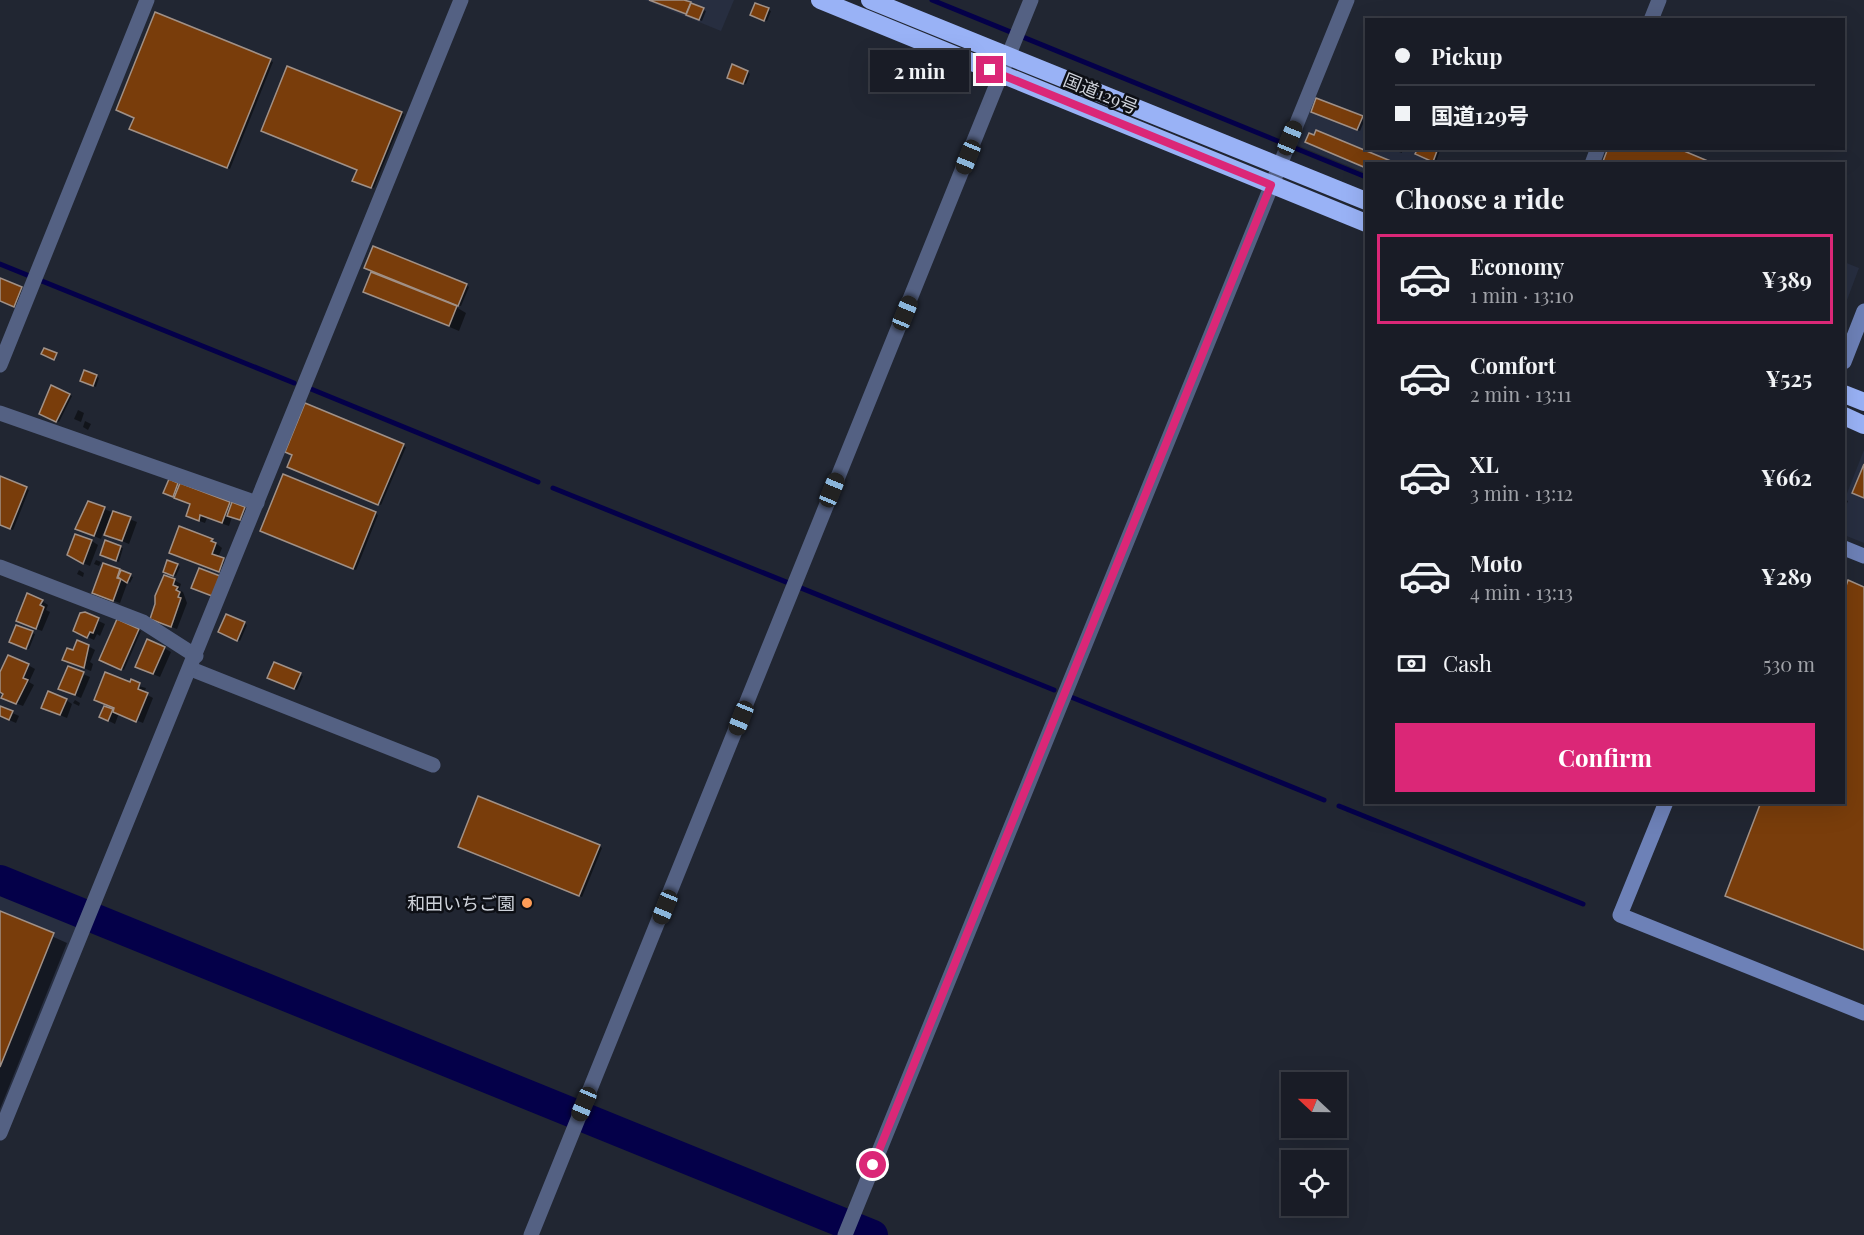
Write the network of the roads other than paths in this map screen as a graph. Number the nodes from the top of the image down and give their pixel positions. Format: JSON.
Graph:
{"nodes":[{"id":1,"x":147,"y":0,"type":"edge"},
{"id":2,"x":461,"y":0,"type":"edge"},
{"id":3,"x":820,"y":0,"type":"edge"},
{"id":4,"x":870,"y":0,"type":"edge"},
{"id":5,"x":1031,"y":0,"type":"edge"},
{"id":6,"x":1347,"y":0,"type":"edge"},
{"id":7,"x":1659,"y":0,"type":"edge"},
{"id":8,"x":1652,"y":18,"type":"edge"},
{"id":9,"x":1009,"y":56,"type":"junction"},
{"id":10,"x":1001,"y":75,"type":"junction"},
{"id":11,"x":1285,"y":151,"type":"junction"},
{"id":12,"x":1271,"y":185,"type":"junction"},
{"id":13,"x":1365,"y":200,"type":"edge"},
{"id":14,"x":1365,"y":223,"type":"edge"},
{"id":15,"x":1864,"y":311,"type":"edge"},
{"id":16,"x":1845,"y":359,"type":"edge"},
{"id":17,"x":0,"y":365,"type":"edge"},
{"id":18,"x":1845,"y":394,"type":"edge"},
{"id":19,"x":1864,"y":402,"type":"edge"},
{"id":20,"x":0,"y":413,"type":"edge"},
{"id":21,"x":1845,"y":417,"type":"edge"},
{"id":22,"x":1864,"y":425,"type":"edge"},
{"id":23,"x":257,"y":503,"type":"junction"},
{"id":24,"x":1845,"y":548,"type":"edge"},
{"id":25,"x":1864,"y":556,"type":"edge"},
{"id":26,"x":0,"y":567,"type":"edge"},
{"id":27,"x":193,"y":662,"type":"junction"},
{"id":28,"x":433,"y":765,"type":"dead end"},
{"id":29,"x":1665,"y":804,"type":"edge"},
{"id":30,"x":1864,"y":1013,"type":"edge"},
{"id":31,"x":0,"y":1133,"type":"edge"},
{"id":32,"x":531,"y":1235,"type":"edge"},
{"id":33,"x":845,"y":1235,"type":"edge"}],
"edges":[{"from":1,"to":17,"type":"street"},
{"from":2,"to":23,"type":"street"},
{"from":3,"to":10,"type":"highway","name":"国道129号"},
{"from":4,"to":9,"type":"highway","name":"国道129号"},
{"from":5,"to":9,"type":"street"},
{"from":6,"to":11,"type":"street"},
{"from":7,"to":8,"type":"street"},
{"from":9,"to":10,"type":"street"},
{"from":9,"to":11,"type":"highway","name":"国道129号"},
{"from":10,"to":12,"type":"highway","name":"国道129号"},
{"from":10,"to":32,"type":"street"},
{"from":11,"to":12,"type":"street"},
{"from":11,"to":13,"type":"highway","name":"国道129号"},
{"from":12,"to":14,"type":"highway","name":"国道129号"},
{"from":12,"to":33,"type":"street"},
{"from":15,"to":16,"type":"street"},
{"from":18,"to":19,"type":"highway"},
{"from":20,"to":23,"type":"street"},
{"from":21,"to":22,"type":"highway"},
{"from":23,"to":27,"type":"street"},
{"from":24,"to":25,"type":"street"},
{"from":26,"to":27,"type":"street"},
{"from":27,"to":28,"type":"street"},
{"from":27,"to":31,"type":"street"},
{"from":29,"to":30,"type":"street"}]}
